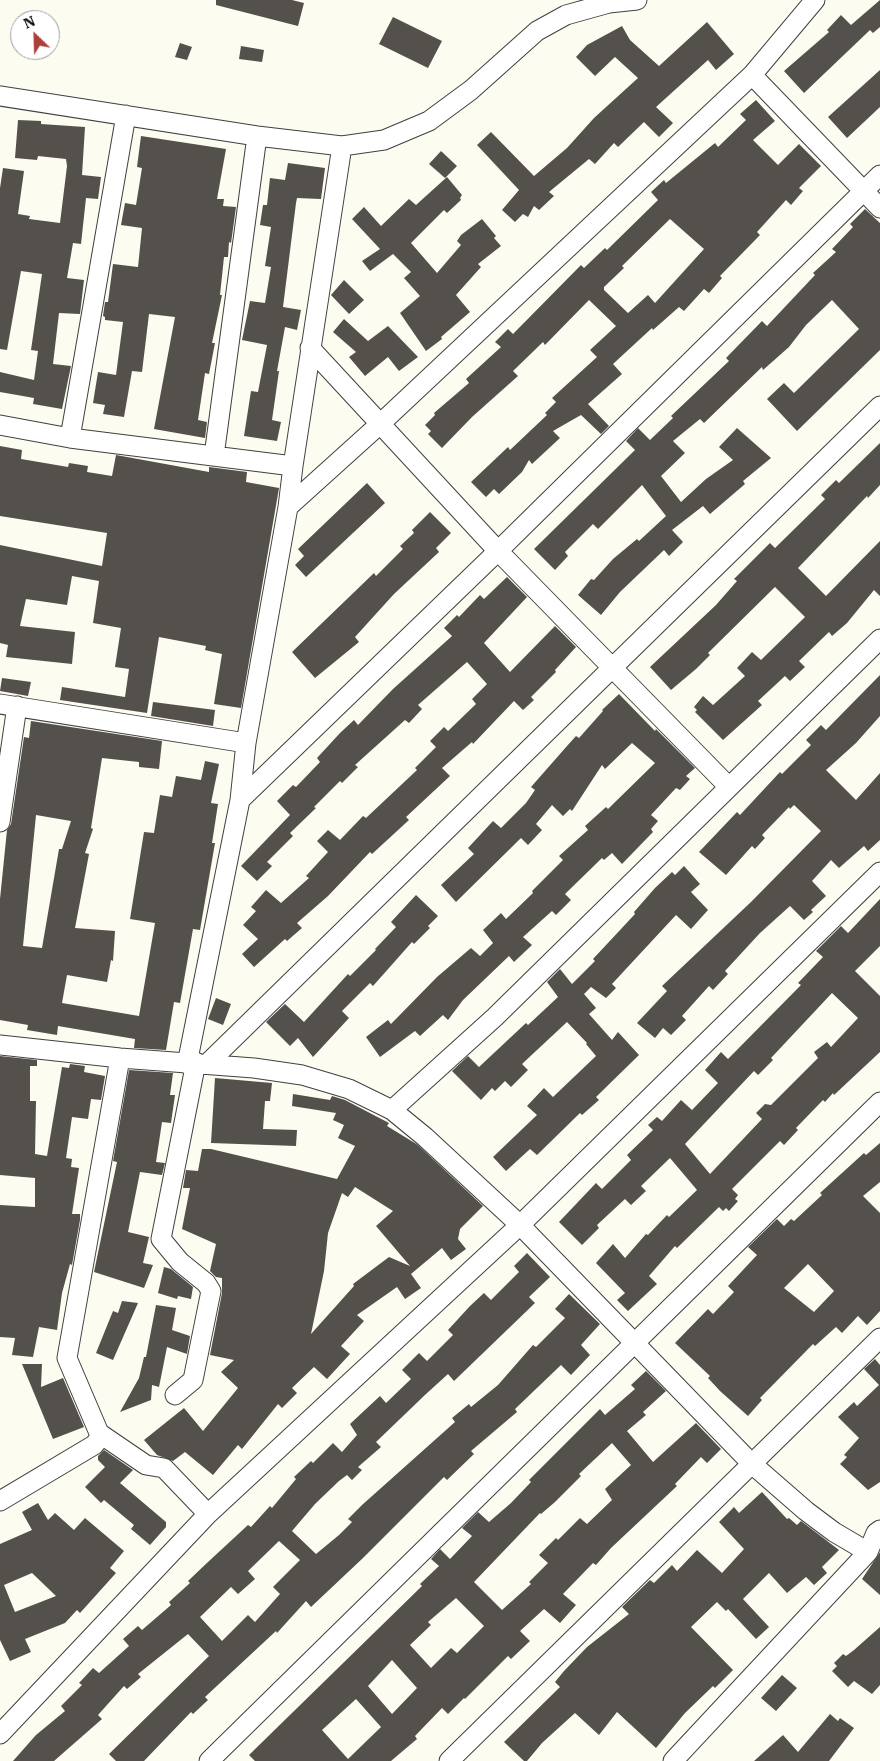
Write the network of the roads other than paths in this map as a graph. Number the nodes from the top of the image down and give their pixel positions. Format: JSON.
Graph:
{"nodes":[{"id":1,"x":637,"y":0,"type":"edge"},
{"id":2,"x":815,"y":0,"type":"edge"},
{"id":3,"x":752,"y":75,"type":"junction"},
{"id":4,"x":0,"y":96,"type":"edge"},
{"id":5,"x":126,"y":115,"type":"junction"},
{"id":6,"x":257,"y":136,"type":"junction"},
{"id":7,"x":342,"y":146,"type":"junction"},
{"id":8,"x":880,"y":175,"type":"edge"},
{"id":9,"x":864,"y":192,"type":"junction"},
{"id":10,"x":880,"y":208,"type":"edge"},
{"id":11,"x":310,"y":348,"type":"junction"},
{"id":12,"x":880,"y":406,"type":"edge"},
{"id":13,"x":380,"y":424,"type":"junction"},
{"id":14,"x":0,"y":425,"type":"edge"},
{"id":15,"x":70,"y":438,"type":"junction"},
{"id":16,"x":214,"y":456,"type":"junction"},
{"id":17,"x":293,"y":466,"type":"junction"},
{"id":18,"x":288,"y":507,"type":"junction"},
{"id":19,"x":498,"y":551,"type":"junction"},
{"id":20,"x":880,"y":639,"type":"edge"},
{"id":21,"x":611,"y":669,"type":"junction"},
{"id":22,"x":8,"y":705,"type":"edge"},
{"id":23,"x":246,"y":743,"type":"junction"},
{"id":24,"x":729,"y":787,"type":"junction"},
{"id":25,"x":240,"y":800,"type":"junction"},
{"id":26,"x":0,"y":822,"type":"edge"},
{"id":27,"x":880,"y":872,"type":"edge"},
{"id":28,"x":0,"y":1045,"type":"edge"},
{"id":29,"x":120,"y":1058,"type":"junction"},
{"id":30,"x":197,"y":1063,"type":"junction"},
{"id":31,"x":880,"y":1102,"type":"edge"},
{"id":32,"x":392,"y":1110,"type":"junction"},
{"id":33,"x":520,"y":1225,"type":"junction"},
{"id":34,"x":880,"y":1338,"type":"edge"},
{"id":35,"x":637,"y":1344,"type":"junction"},
{"id":36,"x":176,"y":1395,"type":"dead end"},
{"id":37,"x":99,"y":1433,"type":"junction"},
{"id":38,"x":752,"y":1464,"type":"junction"},
{"id":39,"x":0,"y":1501,"type":"edge"},
{"id":40,"x":208,"y":1514,"type":"junction"},
{"id":41,"x":880,"y":1530,"type":"edge"},
{"id":42,"x":868,"y":1552,"type":"junction"},
{"id":43,"x":0,"y":1734,"type":"edge"},
{"id":44,"x":209,"y":1761,"type":"edge"},
{"id":45,"x":449,"y":1761,"type":"edge"},
{"id":46,"x":673,"y":1761,"type":"edge"}],
"edges":[{"from":1,"to":7,"type":"street"},
{"from":2,"to":3,"type":"street"},
{"from":3,"to":9,"type":"street"},
{"from":3,"to":13,"type":"street"},
{"from":4,"to":5,"type":"street"},
{"from":5,"to":6,"type":"street"},
{"from":5,"to":15,"type":"street"},
{"from":6,"to":7,"type":"street"},
{"from":6,"to":16,"type":"street"},
{"from":7,"to":11,"type":"street"},
{"from":8,"to":9,"type":"street"},
{"from":9,"to":10,"type":"street"},
{"from":9,"to":19,"type":"street"},
{"from":11,"to":13,"type":"street"},
{"from":11,"to":17,"type":"street"},
{"from":12,"to":21,"type":"street"},
{"from":13,"to":18,"type":"street"},
{"from":13,"to":19,"type":"street"},
{"from":14,"to":15,"type":"street"},
{"from":15,"to":16,"type":"street"},
{"from":16,"to":17,"type":"street"},
{"from":17,"to":18,"type":"street"},
{"from":18,"to":23,"type":"street"},
{"from":19,"to":21,"type":"street"},
{"from":19,"to":25,"type":"street"},
{"from":20,"to":24,"type":"street"},
{"from":21,"to":24,"type":"street"},
{"from":21,"to":30,"type":"street"},
{"from":22,"to":23,"type":"street"},
{"from":22,"to":26,"type":"street"},
{"from":23,"to":25,"type":"street"},
{"from":24,"to":32,"type":"street"},
{"from":25,"to":30,"type":"street"},
{"from":27,"to":33,"type":"street"},
{"from":28,"to":29,"type":"street"},
{"from":29,"to":30,"type":"street"},
{"from":29,"to":37,"type":"street"},
{"from":30,"to":32,"type":"street"},
{"from":30,"to":36,"type":"street"},
{"from":31,"to":35,"type":"street"},
{"from":32,"to":33,"type":"street"},
{"from":33,"to":35,"type":"street"},
{"from":33,"to":40,"type":"street"},
{"from":34,"to":38,"type":"street"},
{"from":35,"to":38,"type":"street"},
{"from":35,"to":44,"type":"street"},
{"from":37,"to":39,"type":"street"},
{"from":37,"to":40,"type":"street"},
{"from":38,"to":42,"type":"street"},
{"from":38,"to":45,"type":"street"},
{"from":40,"to":43,"type":"street"},
{"from":41,"to":42,"type":"street"},
{"from":42,"to":46,"type":"street"}]}
